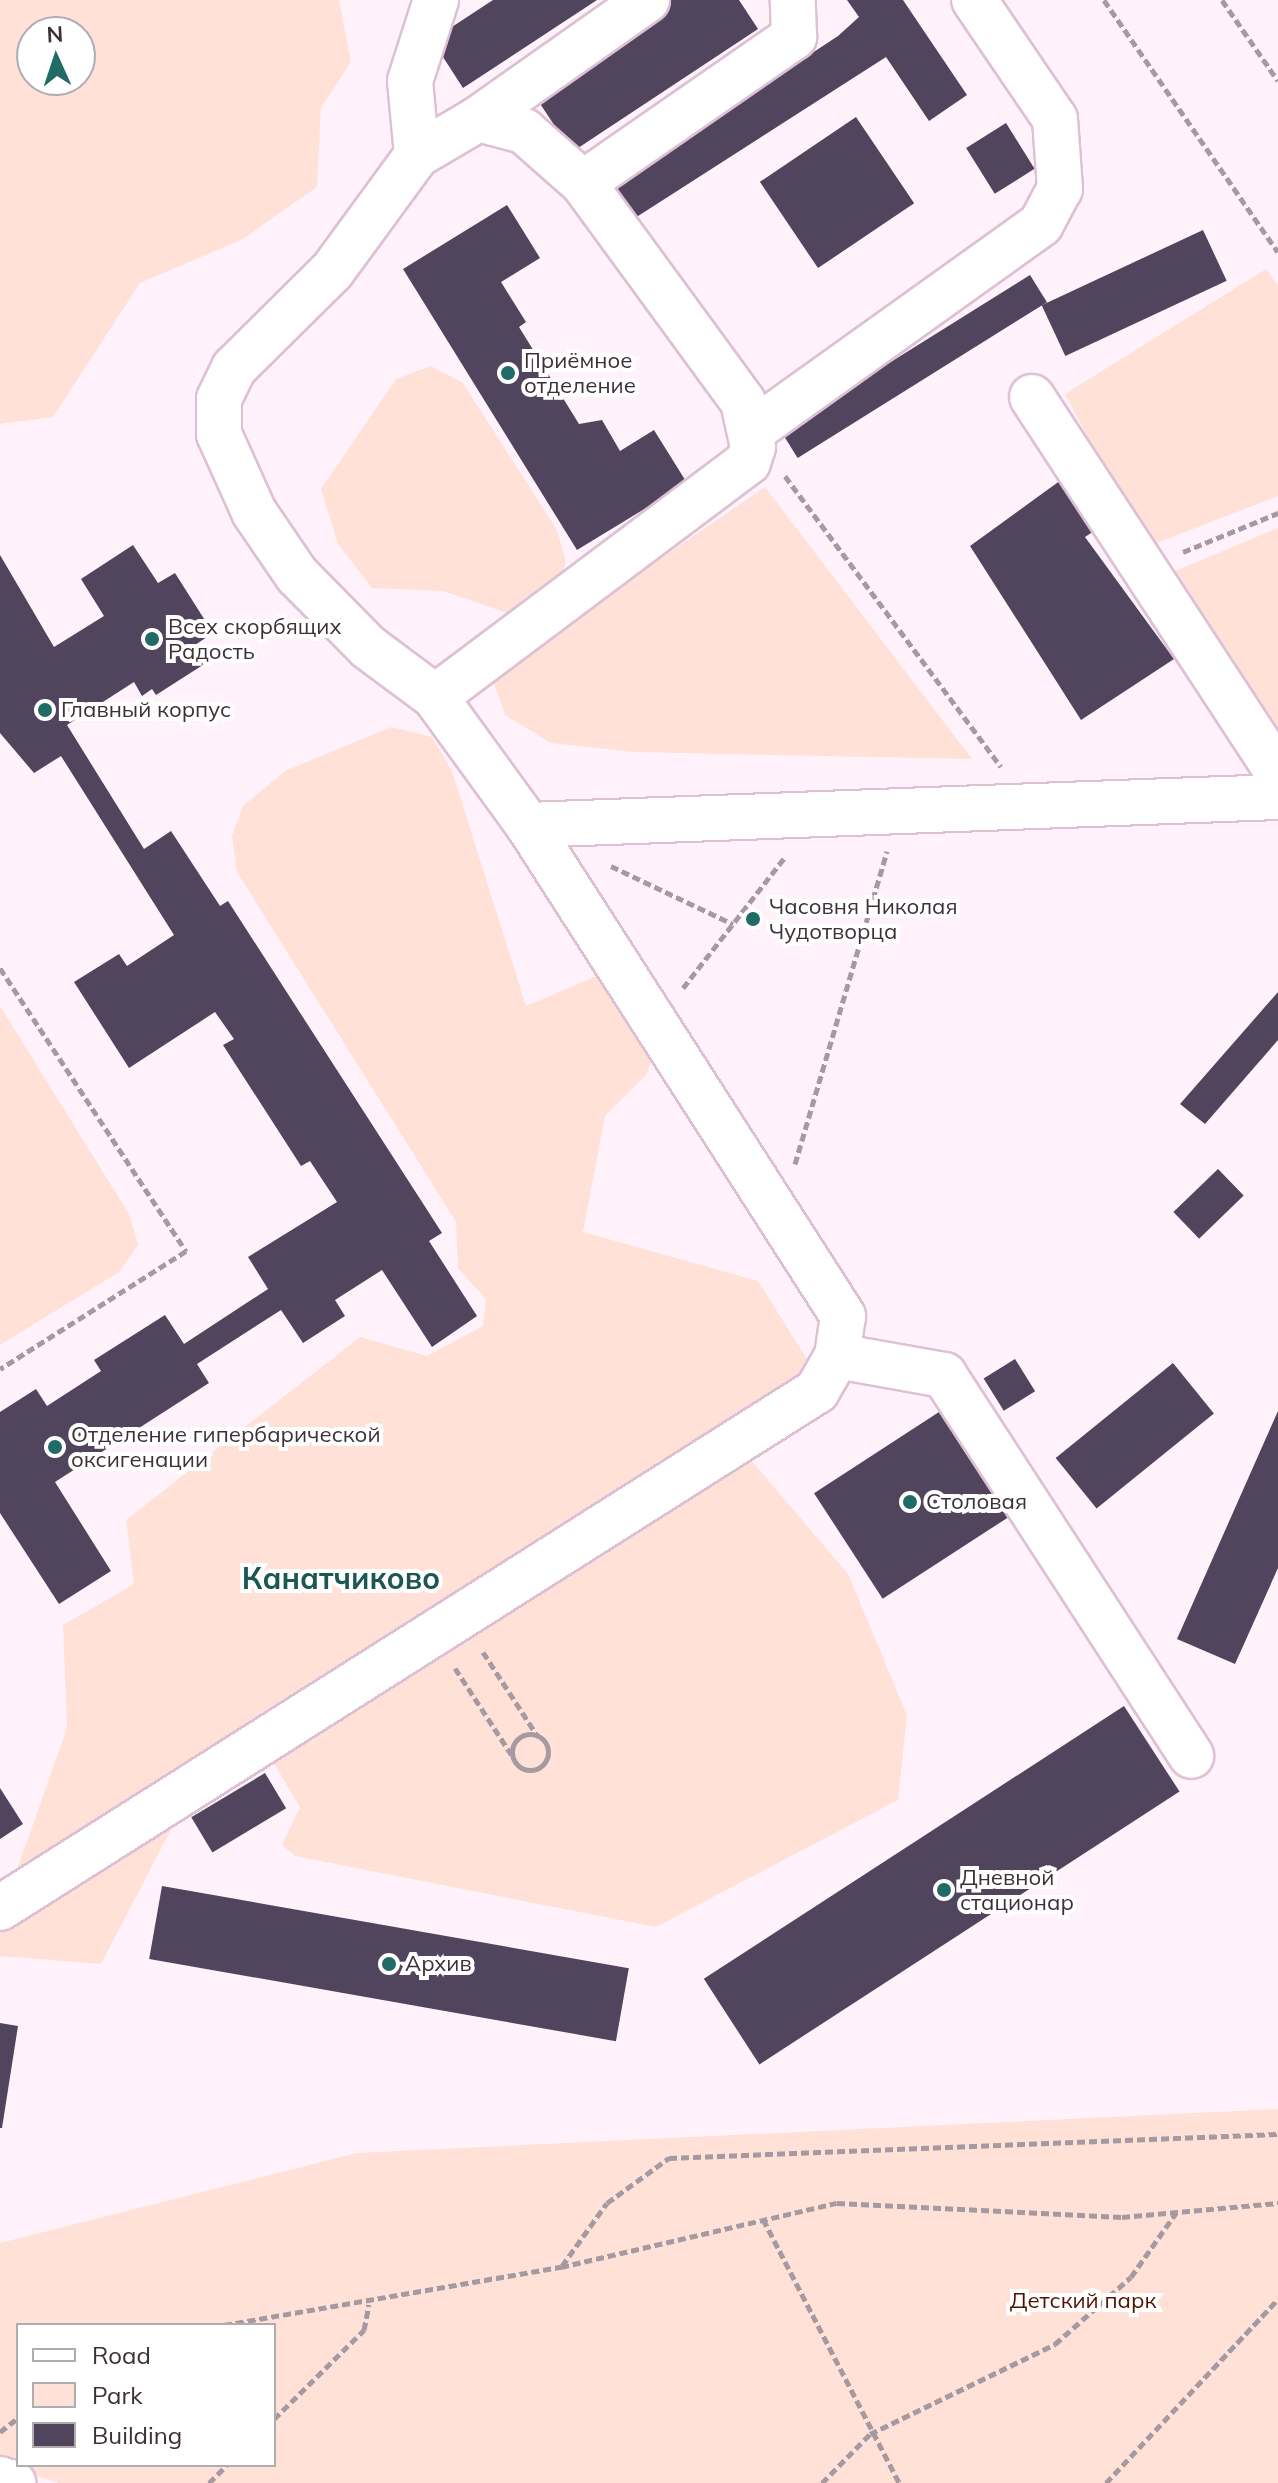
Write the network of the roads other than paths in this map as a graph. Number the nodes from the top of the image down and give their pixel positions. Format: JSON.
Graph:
{"nodes":[{"id":1,"x":436,"y":0,"type":"edge"},
{"id":2,"x":647,"y":0,"type":"edge"},
{"id":3,"x":793,"y":0,"type":"edge"},
{"id":4,"x":974,"y":0,"type":"edge"},
{"id":5,"x":478,"y":119,"type":"junction"},
{"id":6,"x":417,"y":155,"type":"junction"},
{"id":7,"x":583,"y":183,"type":"junction"},
{"id":8,"x":1032,"y":397,"type":"dead end"},
{"id":9,"x":752,"y":431,"type":"junction"},
{"id":10,"x":435,"y":697,"type":"junction"},
{"id":11,"x":1278,"y":773,"type":"edge"},
{"id":12,"x":1278,"y":797,"type":"edge"},
{"id":13,"x":528,"y":825,"type":"junction"},
{"id":14,"x":837,"y":1356,"type":"junction"},
{"id":15,"x":1191,"y":1756,"type":"dead end"},
{"id":16,"x":0,"y":1908,"type":"edge"},
{"id":17,"x":0,"y":2479,"type":"edge"},
{"id":18,"x":13,"y":2483,"type":"edge"}],
"edges":[{"from":1,"to":6,"type":"lane"},
{"from":2,"to":5,"type":"lane"},
{"from":3,"to":7,"type":"lane"},
{"from":4,"to":9,"type":"lane"},
{"from":5,"to":6,"type":"lane"},
{"from":5,"to":7,"type":"lane"},
{"from":6,"to":10,"type":"lane"},
{"from":7,"to":9,"type":"lane"},
{"from":8,"to":11,"type":"lane"},
{"from":9,"to":10,"type":"lane"},
{"from":10,"to":13,"type":"lane"},
{"from":12,"to":13,"type":"lane"},
{"from":13,"to":14,"type":"lane"},
{"from":14,"to":15,"type":"lane"},
{"from":14,"to":16,"type":"lane"},
{"from":17,"to":18,"type":"lane"}]}
